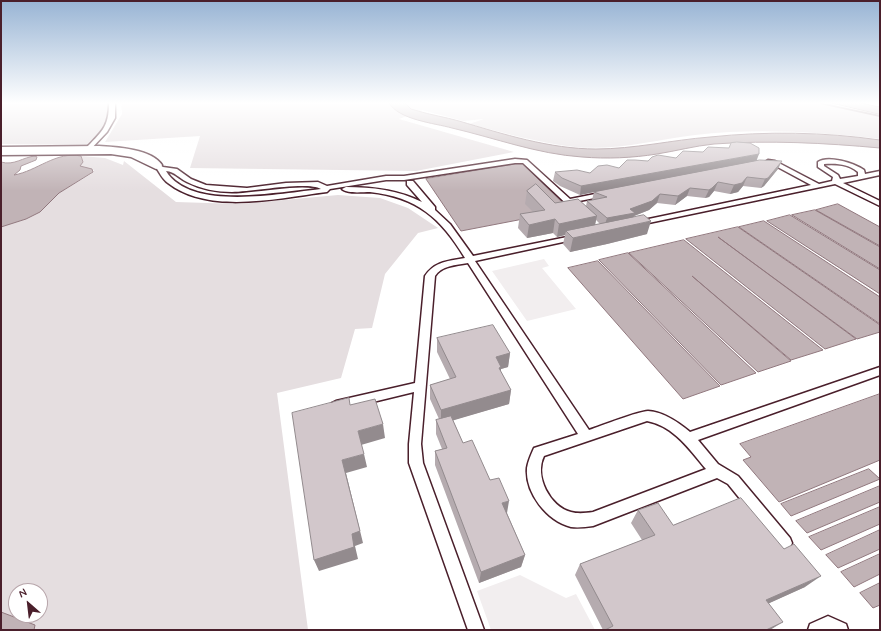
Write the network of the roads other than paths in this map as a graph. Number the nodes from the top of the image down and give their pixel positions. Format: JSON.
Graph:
{"nodes":[{"id":1,"x":104,"y":132,"type":"edge"},
{"id":2,"x":87,"y":150,"type":"junction"},
{"id":3,"x":1,"y":151,"type":"edge"},
{"id":4,"x":757,"y":165,"type":"edge"},
{"id":5,"x":159,"y":167,"type":"junction"},
{"id":6,"x":880,"y":173,"type":"edge"},
{"id":7,"x":861,"y":176,"type":"junction"},
{"id":8,"x":407,"y":180,"type":"junction"},
{"id":9,"x":836,"y":182,"type":"junction"},
{"id":10,"x":818,"y":186,"type":"junction"},
{"id":11,"x":326,"y":188,"type":"junction"},
{"id":12,"x":337,"y":189,"type":"junction"},
{"id":13,"x":616,"y":192,"type":"edge"},
{"id":14,"x":396,"y":195,"type":"junction"},
{"id":15,"x":569,"y":201,"type":"junction"},
{"id":16,"x":880,"y":204,"type":"edge"},
{"id":17,"x":585,"y":216,"type":"edge"},
{"id":18,"x":438,"y":217,"type":"junction"},
{"id":19,"x":633,"y":225,"type":"edge"},
{"id":20,"x":586,"y":235,"type":"edge"},
{"id":21,"x":469,"y":259,"type":"junction"},
{"id":22,"x":880,"y":371,"type":"edge"},
{"id":23,"x":420,"y":386,"type":"junction"},
{"id":24,"x":323,"y":410,"type":"edge"},
{"id":25,"x":586,"y":436,"type":"junction"},
{"id":26,"x":688,"y":438,"type":"junction"},
{"id":27,"x":713,"y":468,"type":"junction"},
{"id":28,"x":785,"y":543,"type":"dead end"},
{"id":29,"x":476,"y":630,"type":"edge"},
{"id":30,"x":816,"y":630,"type":"edge"},
{"id":31,"x":840,"y":630,"type":"edge"}],
"edges":[{"from":1,"to":2,"type":"lane"},
{"from":2,"to":3,"type":"street"},
{"from":2,"to":5,"type":"street"},
{"from":4,"to":10,"type":"lane"},
{"from":5,"to":11,"type":"lane"},
{"from":5,"to":12,"type":"lane"},
{"from":6,"to":7,"type":"lane"},
{"from":7,"to":9,"type":"lane"},
{"from":7,"to":9,"type":"lane"},
{"from":8,"to":11,"type":"lane"},
{"from":8,"to":14,"type":"lane"},
{"from":8,"to":15,"type":"lane"},
{"from":8,"to":18,"type":"lane"},
{"from":9,"to":10,"type":"lane"},
{"from":9,"to":16,"type":"lane"},
{"from":10,"to":19,"type":"lane"},
{"from":11,"to":12,"type":"lane"},
{"from":12,"to":14,"type":"lane"},
{"from":13,"to":15,"type":"lane"},
{"from":14,"to":18,"type":"lane"},
{"from":15,"to":17,"type":"lane"},
{"from":18,"to":21,"type":"lane"},
{"from":20,"to":21,"type":"lane"},
{"from":21,"to":23,"type":"lane"},
{"from":21,"to":25,"type":"lane"},
{"from":22,"to":26,"type":"lane"},
{"from":23,"to":24,"type":"lane"},
{"from":23,"to":29,"type":"lane"},
{"from":25,"to":26,"type":"lane"},
{"from":25,"to":27,"type":"lane"},
{"from":26,"to":27,"type":"lane"},
{"from":27,"to":28,"type":"lane"},
{"from":30,"to":31,"type":"lane"}]}
